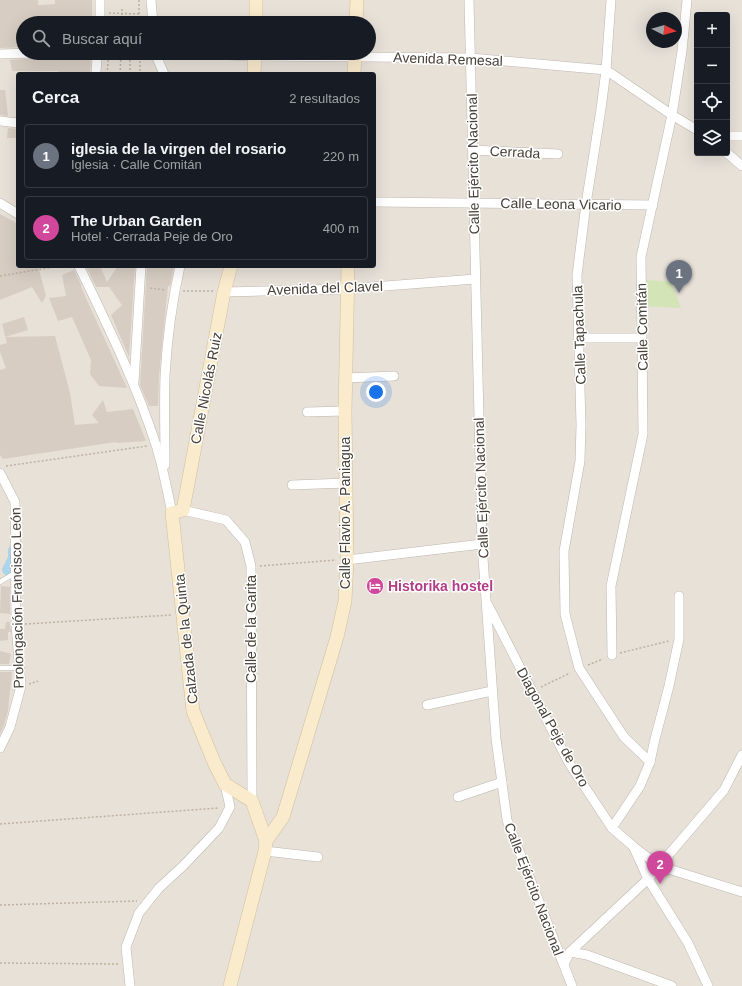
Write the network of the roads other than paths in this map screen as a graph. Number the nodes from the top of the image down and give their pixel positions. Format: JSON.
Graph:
{"nodes":[{"id":1,"x":100,"y":0,"type":"edge"},
{"id":2,"x":151,"y":0,"type":"edge"},
{"id":3,"x":256,"y":0,"type":"edge"},
{"id":4,"x":357,"y":0,"type":"edge"},
{"id":5,"x":469,"y":0,"type":"edge"},
{"id":6,"x":611,"y":0,"type":"edge"},
{"id":7,"x":687,"y":0,"type":"edge"},
{"id":8,"x":100,"y":16,"type":"edge"},
{"id":9,"x":152,"y":16,"type":"edge"},
{"id":10,"x":256,"y":16,"type":"edge"},
{"id":11,"x":356,"y":16,"type":"edge"},
{"id":12,"x":0,"y":54,"type":"edge"},
{"id":13,"x":16,"y":54,"type":"edge"},
{"id":14,"x":376,"y":56,"type":"edge"},
{"id":15,"x":471,"y":58,"type":"junction"},
{"id":16,"x":97,"y":60,"type":"edge"},
{"id":17,"x":158,"y":60,"type":"edge"},
{"id":18,"x":255,"y":60,"type":"edge"},
{"id":19,"x":355,"y":60,"type":"edge"},
{"id":20,"x":606,"y":70,"type":"junction"},
{"id":21,"x":96,"y":72,"type":"edge"},
{"id":22,"x":163,"y":72,"type":"edge"},
{"id":23,"x":254,"y":72,"type":"edge"},
{"id":24,"x":354,"y":72,"type":"edge"},
{"id":25,"x":672,"y":115,"type":"junction"},
{"id":26,"x":0,"y":121,"type":"edge"},
{"id":27,"x":16,"y":123,"type":"edge"},
{"id":28,"x":694,"y":128,"type":"edge"},
{"id":29,"x":730,"y":136,"type":"edge"},
{"id":30,"x":742,"y":136,"type":"edge"},
{"id":31,"x":472,"y":150,"type":"junction"},
{"id":32,"x":558,"y":154,"type":"dead end"},
{"id":33,"x":730,"y":156,"type":"edge"},
{"id":34,"x":742,"y":166,"type":"edge"},
{"id":35,"x":376,"y":202,"type":"edge"},
{"id":36,"x":0,"y":203,"type":"edge"},
{"id":37,"x":473,"y":203,"type":"junction"},
{"id":38,"x":586,"y":204,"type":"junction"},
{"id":39,"x":653,"y":205,"type":"junction"},
{"id":40,"x":16,"y":213,"type":"edge"},
{"id":41,"x":80,"y":268,"type":"edge"},
{"id":42,"x":141,"y":268,"type":"edge"},
{"id":43,"x":180,"y":268,"type":"edge"},
{"id":44,"x":230,"y":268,"type":"edge"},
{"id":45,"x":348,"y":268,"type":"edge"},
{"id":46,"x":475,"y":279,"type":"junction"},
{"id":47,"x":347,"y":289,"type":"junction"},
{"id":48,"x":224,"y":292,"type":"junction"},
{"id":49,"x":578,"y":338,"type":"junction"},
{"id":50,"x":641,"y":338,"type":"junction"},
{"id":51,"x":394,"y":376,"type":"dead end"},
{"id":52,"x":346,"y":378,"type":"junction"},
{"id":53,"x":134,"y":385,"type":"junction"},
{"id":54,"x":345,"y":411,"type":"junction"},
{"id":55,"x":307,"y":412,"type":"dead end"},
{"id":56,"x":0,"y":470,"type":"edge"},
{"id":57,"x":165,"y":476,"type":"junction"},
{"id":58,"x":346,"y":483,"type":"junction"},
{"id":59,"x":292,"y":485,"type":"dead end"},
{"id":60,"x":178,"y":511,"type":"junction"},
{"id":61,"x":482,"y":544,"type":"junction"},
{"id":62,"x":347,"y":560,"type":"junction"},
{"id":63,"x":15,"y":573,"type":"junction"},
{"id":64,"x":0,"y":582,"type":"edge"},
{"id":65,"x":679,"y":596,"type":"dead end"},
{"id":66,"x":485,"y":600,"type":"junction"},
{"id":67,"x":612,"y":656,"type":"road end"},
{"id":68,"x":0,"y":668,"type":"edge"},
{"id":69,"x":20,"y":668,"type":"junction"},
{"id":70,"x":492,"y":691,"type":"junction"},
{"id":71,"x":427,"y":705,"type":"dead end"},
{"id":72,"x":3,"y":734,"type":"edge"},
{"id":73,"x":0,"y":748,"type":"edge"},
{"id":74,"x":742,"y":755,"type":"edge"},
{"id":75,"x":650,"y":762,"type":"junction"},
{"id":76,"x":502,"y":782,"type":"junction"},
{"id":77,"x":225,"y":784,"type":"junction"},
{"id":78,"x":458,"y":797,"type":"dead end"},
{"id":79,"x":252,"y":801,"type":"junction"},
{"id":80,"x":612,"y":828,"type":"junction"},
{"id":81,"x":265,"y":846,"type":"junction"},
{"id":82,"x":634,"y":847,"type":"junction"},
{"id":83,"x":318,"y":857,"type":"dead end"},
{"id":84,"x":659,"y":866,"type":"junction"},
{"id":85,"x":648,"y":879,"type":"junction"},
{"id":86,"x":742,"y":892,"type":"edge"},
{"id":87,"x":570,"y":952,"type":"junction"},
{"id":88,"x":564,"y":964,"type":"junction"},
{"id":89,"x":130,"y":986,"type":"edge"},
{"id":90,"x":230,"y":986,"type":"edge"},
{"id":91,"x":572,"y":986,"type":"edge"},
{"id":92,"x":672,"y":986,"type":"edge"},
{"id":93,"x":708,"y":986,"type":"edge"}],
"edges":[{"from":1,"to":8,"type":"street"},
{"from":2,"to":9,"type":"street"},
{"from":3,"to":10,"type":"street"},
{"from":4,"to":11,"type":"street"},
{"from":5,"to":15,"type":"street","name":"Calle Ejército Nacional"},
{"from":6,"to":20,"type":"street","name":"Calle Tapachula"},
{"from":7,"to":25,"type":"street","name":"Calle Comitán"},
{"from":12,"to":13,"type":"street"},
{"from":14,"to":15,"type":"street","name":"Avenida Remesal"},
{"from":15,"to":20,"type":"street","name":"Avenida Remesal"},
{"from":15,"to":31,"type":"street","name":"Calle Ejército Nacional"},
{"from":16,"to":21,"type":"street"},
{"from":17,"to":22,"type":"street"},
{"from":18,"to":23,"type":"street"},
{"from":19,"to":24,"type":"street"},
{"from":20,"to":25,"type":"street"},
{"from":20,"to":38,"type":"street","name":"Calle Tapachula"},
{"from":25,"to":28,"type":"street"},
{"from":25,"to":39,"type":"street","name":"Calle Comitán"},
{"from":26,"to":27,"type":"street"},
{"from":29,"to":30,"type":"street"},
{"from":31,"to":32,"type":"street","name":"Cerrada"},
{"from":31,"to":37,"type":"street","name":"Calle Ejército Nacional"},
{"from":33,"to":34,"type":"street"},
{"from":35,"to":37,"type":"street","name":"Calle Leona Vicario"},
{"from":36,"to":40,"type":"street"},
{"from":37,"to":38,"type":"street","name":"Calle Leona Vicario"},
{"from":37,"to":46,"type":"street","name":"Calle Ejército Nacional"},
{"from":38,"to":39,"type":"street","name":"Calle Leona Vicario"},
{"from":38,"to":49,"type":"street","name":"Calle Tapachula"},
{"from":39,"to":50,"type":"street","name":"Calle Comitán"},
{"from":41,"to":53,"type":"street","name":"Calzada de la Quinta"},
{"from":42,"to":53,"type":"street"},
{"from":43,"to":57,"type":"street"},
{"from":44,"to":48,"type":"street","name":"Calle Nicolás Ruiz"},
{"from":45,"to":47,"type":"street","name":"Calle Flavio A. Paniagua"},
{"from":46,"to":47,"type":"street","name":"Avenida del Clavel"},
{"from":46,"to":61,"type":"street","name":"Calle Ejército Nacional"},
{"from":47,"to":48,"type":"street","name":"Avenida del Clavel"},
{"from":47,"to":52,"type":"street","name":"Calle Flavio A. Paniagua"},
{"from":48,"to":60,"type":"street","name":"Calle Nicolás Ruiz"},
{"from":49,"to":50,"type":"street"},
{"from":49,"to":75,"type":"street","name":"Calle Tapachula"},
{"from":50,"to":67,"type":"street","name":"Calle Comitán"},
{"from":51,"to":52,"type":"street"},
{"from":52,"to":54,"type":"street","name":"Calle Flavio A. Paniagua"},
{"from":53,"to":57,"type":"street","name":"Calzada de la Quinta"},
{"from":54,"to":55,"type":"street"},
{"from":54,"to":58,"type":"street","name":"Calle Flavio A. Paniagua"},
{"from":56,"to":63,"type":"street","name":"Prolongación Francisco León"},
{"from":57,"to":60,"type":"street","name":"Calzada de la Quinta"},
{"from":58,"to":59,"type":"street"},
{"from":58,"to":62,"type":"street","name":"Calle Flavio A. Paniagua"},
{"from":60,"to":77,"type":"street","name":"Calzada de la Quinta"},
{"from":60,"to":79,"type":"street","name":"Calle de la Garita"},
{"from":61,"to":62,"type":"street"},
{"from":61,"to":66,"type":"street","name":"Calle Ejército Nacional"},
{"from":62,"to":81,"type":"street","name":"Calle Flavio A. Paniagua"},
{"from":63,"to":64,"type":"lane"},
{"from":63,"to":69,"type":"street","name":"Prolongación Francisco León"},
{"from":65,"to":75,"type":"street"},
{"from":66,"to":70,"type":"street","name":"Calle Ejército Nacional"},
{"from":66,"to":80,"type":"street","name":"Diagonal Peje de Oro"},
{"from":68,"to":69,"type":"lane"},
{"from":69,"to":72,"type":"street","name":"Prolongación Francisco León"},
{"from":70,"to":71,"type":"street"},
{"from":70,"to":76,"type":"street","name":"Calle Ejército Nacional"},
{"from":72,"to":73,"type":"street","name":"Prolongación Francisco León"},
{"from":74,"to":84,"type":"street"},
{"from":75,"to":80,"type":"street"},
{"from":76,"to":78,"type":"street"},
{"from":76,"to":88,"type":"street","name":"Calle Ejército Nacional"},
{"from":77,"to":79,"type":"street"},
{"from":77,"to":89,"type":"street","name":"Calzada de la Quinta"},
{"from":79,"to":81,"type":"street","name":"Calle de la Garita"},
{"from":80,"to":82,"type":"street","name":"Diagonal Peje de Oro"},
{"from":81,"to":83,"type":"street"},
{"from":81,"to":90,"type":"street"},
{"from":82,"to":84,"type":"street","name":"Diagonal Peje de Oro"},
{"from":82,"to":85,"type":"street"},
{"from":84,"to":85,"type":"street"},
{"from":84,"to":86,"type":"street","name":"Diagonal Peje de Oro"},
{"from":85,"to":87,"type":"street"},
{"from":85,"to":93,"type":"street"},
{"from":87,"to":88,"type":"street"},
{"from":87,"to":92,"type":"street"},
{"from":88,"to":91,"type":"street","name":"Calle Ejército Nacional"}]}
